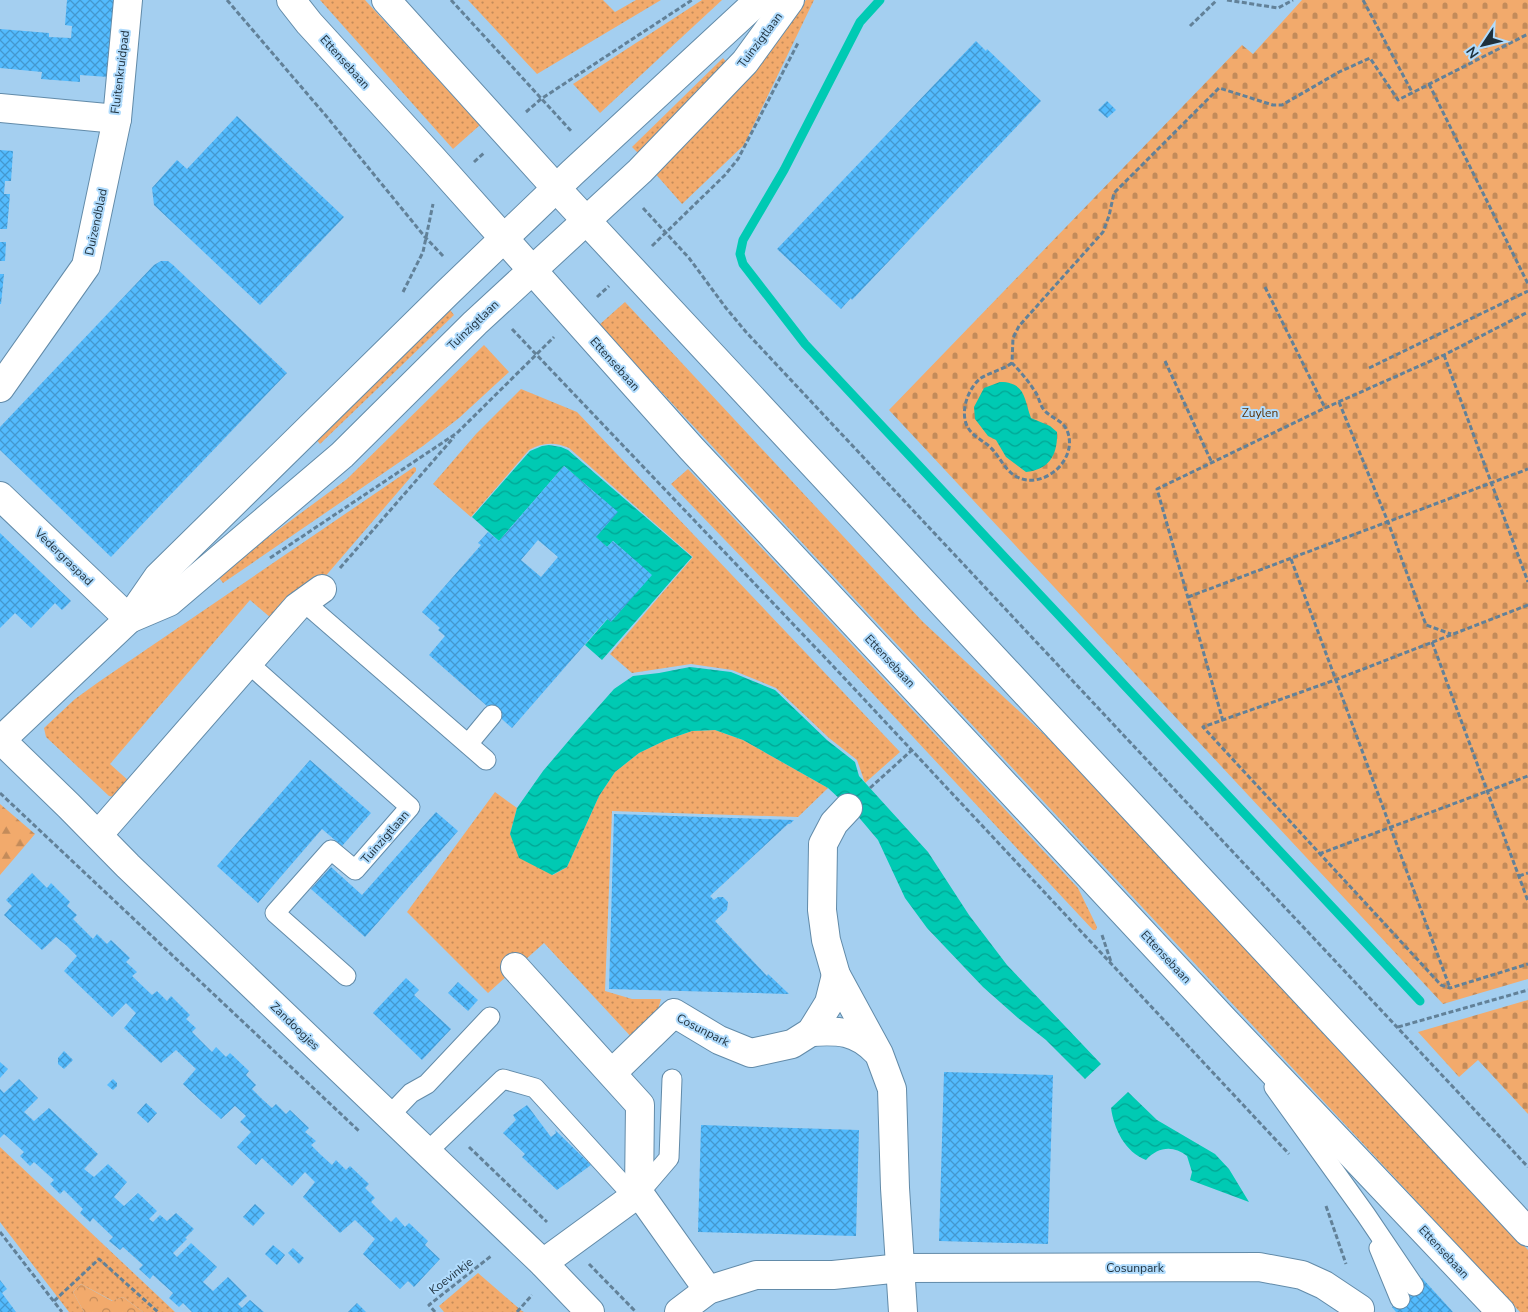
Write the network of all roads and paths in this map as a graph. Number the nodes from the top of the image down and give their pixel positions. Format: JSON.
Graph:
{"nodes":[{"id":1,"x":128,"y":0,"type":"edge"},
{"id":2,"x":226,"y":0,"type":"edge"},
{"id":3,"x":291,"y":0,"type":"edge"},
{"id":4,"x":386,"y":0,"type":"edge"},
{"id":5,"x":451,"y":0,"type":"edge"},
{"id":6,"x":692,"y":0,"type":"edge"},
{"id":7,"x":759,"y":0,"type":"edge"},
{"id":8,"x":790,"y":0,"type":"edge"},
{"id":9,"x":1217,"y":0,"type":"edge"},
{"id":10,"x":1227,"y":0,"type":"edge"},
{"id":11,"x":1292,"y":0,"type":"edge"},
{"id":12,"x":1363,"y":0,"type":"edge"},
{"id":13,"x":1190,"y":26,"type":"dead end"},
{"id":14,"x":1528,"y":34,"type":"edge"},
{"id":15,"x":1429,"y":84,"type":"junction"},
{"id":16,"x":1412,"y":92,"type":"junction"},
{"id":17,"x":541,"y":99,"type":"junction"},
{"id":18,"x":0,"y":108,"type":"edge"},
{"id":19,"x":117,"y":119,"type":"junction"},
{"id":20,"x":504,"y":133,"type":"junction"},
{"id":21,"x":453,"y":181,"type":"junction"},
{"id":22,"x":556,"y":188,"type":"junction"},
{"id":23,"x":586,"y":220,"type":"junction"},
{"id":24,"x":667,"y":233,"type":"dead end"},
{"id":25,"x":425,"y":236,"type":"junction"},
{"id":26,"x":504,"y":239,"type":"junction"},
{"id":27,"x":532,"y":270,"type":"junction"},
{"id":28,"x":464,"y":277,"type":"junction"},
{"id":29,"x":1528,"y":284,"type":"edge"},
{"id":30,"x":1265,"y":287,"type":"dead end"},
{"id":31,"x":1528,"y":291,"type":"edge"},
{"id":32,"x":492,"y":308,"type":"junction"},
{"id":33,"x":1528,"y":312,"type":"edge"},
{"id":34,"x":1444,"y":355,"type":"junction"},
{"id":35,"x":1165,"y":361,"type":"dead end"},
{"id":36,"x":1012,"y":363,"type":"junction"},
{"id":37,"x":1369,"y":368,"type":"dead end"},
{"id":38,"x":0,"y":388,"type":"edge"},
{"id":39,"x":1339,"y":402,"type":"junction"},
{"id":40,"x":1324,"y":408,"type":"junction"},
{"id":41,"x":457,"y":433,"type":"dead end"},
{"id":42,"x":1212,"y":463,"type":"junction"},
{"id":43,"x":1528,"y":469,"type":"edge"},
{"id":44,"x":1491,"y":482,"type":"junction"},
{"id":45,"x":0,"y":496,"type":"edge"},
{"id":46,"x":1388,"y":522,"type":"junction"},
{"id":47,"x":1290,"y":559,"type":"junction"},
{"id":48,"x":1528,"y":582,"type":"edge"},
{"id":49,"x":313,"y":596,"type":"junction"},
{"id":50,"x":1188,"y":597,"type":"junction"},
{"id":51,"x":1528,"y":605,"type":"edge"},
{"id":52,"x":129,"y":619,"type":"junction"},
{"id":53,"x":1452,"y":634,"type":"junction"},
{"id":54,"x":1432,"y":642,"type":"junction"},
{"id":55,"x":248,"y":663,"type":"junction"},
{"id":56,"x":1335,"y":680,"type":"junction"},
{"id":57,"x":492,"y":715,"type":"dead end"},
{"id":58,"x":1223,"y":721,"type":"junction"},
{"id":59,"x":1,"y":741,"type":"edge"},
{"id":60,"x":468,"y":744,"type":"junction"},
{"id":61,"x":912,"y":750,"type":"junction"},
{"id":62,"x":486,"y":760,"type":"dead end"},
{"id":63,"x":1528,"y":776,"type":"edge"},
{"id":64,"x":878,"y":780,"type":"dead end"},
{"id":65,"x":1486,"y":790,"type":"junction"},
{"id":66,"x":0,"y":794,"type":"edge"},
{"id":67,"x":848,"y":808,"type":"dead end"},
{"id":68,"x":1391,"y":828,"type":"junction"},
{"id":69,"x":98,"y":835,"type":"junction"},
{"id":70,"x":1319,"y":854,"type":"junction"},
{"id":71,"x":1528,"y":873,"type":"edge"},
{"id":72,"x":1519,"y":876,"type":"junction"},
{"id":73,"x":1528,"y":901,"type":"edge"},
{"id":74,"x":1528,"y":964,"type":"edge"},
{"id":75,"x":516,"y":967,"type":"dead end"},
{"id":76,"x":836,"y":975,"type":"junction"},
{"id":77,"x":346,"y":976,"type":"dead end"},
{"id":78,"x":1450,"y":988,"type":"junction"},
{"id":79,"x":1528,"y":990,"type":"edge"},
{"id":80,"x":490,"y":1017,"type":"dead end"},
{"id":81,"x":1224,"y":1020,"type":"junction"},
{"id":82,"x":1398,"y":1027,"type":"junction"},
{"id":83,"x":811,"y":1032,"type":"junction"},
{"id":84,"x":879,"y":1054,"type":"junction"},
{"id":85,"x":612,"y":1073,"type":"junction"},
{"id":86,"x":672,"y":1080,"type":"dead end"},
{"id":87,"x":390,"y":1116,"type":"junction"},
{"id":88,"x":361,"y":1134,"type":"dead end"},
{"id":89,"x":427,"y":1152,"type":"junction"},
{"id":90,"x":1292,"y":1158,"type":"dead end"},
{"id":91,"x":1528,"y":1167,"type":"edge"},
{"id":92,"x":636,"y":1195,"type":"junction"},
{"id":93,"x":1323,"y":1199,"type":"dead end"},
{"id":94,"x":1366,"y":1215,"type":"junction"},
{"id":95,"x":0,"y":1232,"type":"edge"},
{"id":96,"x":1528,"y":1232,"type":"edge"},
{"id":97,"x":484,"y":1249,"type":"dead end"},
{"id":98,"x":491,"y":1256,"type":"junction"},
{"id":99,"x":498,"y":1263,"type":"dead end"},
{"id":100,"x":543,"y":1263,"type":"junction"},
{"id":101,"x":901,"y":1268,"type":"junction"},
{"id":102,"x":1414,"y":1286,"type":"dead end"},
{"id":103,"x":525,"y":1290,"type":"dead end"},
{"id":104,"x":708,"y":1290,"type":"junction"},
{"id":105,"x":532,"y":1297,"type":"junction"},
{"id":106,"x":1400,"y":1299,"type":"dead end"},
{"id":107,"x":54,"y":1301,"type":"junction"},
{"id":108,"x":536,"y":1302,"type":"dead end"},
{"id":109,"x":1360,"y":1309,"type":"joint"},
{"id":110,"x":62,"y":1312,"type":"edge"},
{"id":111,"x":158,"y":1312,"type":"edge"},
{"id":112,"x":435,"y":1312,"type":"edge"},
{"id":113,"x":517,"y":1312,"type":"edge"},
{"id":114,"x":590,"y":1312,"type":"edge"},
{"id":115,"x":679,"y":1312,"type":"edge"},
{"id":116,"x":903,"y":1312,"type":"edge"},
{"id":117,"x":1500,"y":1312,"type":"edge"}],
"edges":[{"from":1,"to":19,"type":"street","name":"Fluitenkruidpad"},
{"from":2,"to":25,"type":"path"},
{"from":3,"to":21,"type":"street","name":"Ettensebaan"},
{"from":4,"to":20,"type":"street"},
{"from":5,"to":17,"type":"path"},
{"from":6,"to":17,"type":"path"},
{"from":7,"to":22,"type":"street","name":"Tuinzigtlaan"},
{"from":8,"to":23,"type":"street","name":"Tuinzigtlaan"},
{"from":9,"to":13,"type":"path"},
{"from":10,"to":11,"type":"path"},
{"from":12,"to":16,"type":"path"},
{"from":14,"to":15,"type":"path"},
{"from":15,"to":16,"type":"path"},
{"from":15,"to":29,"type":"path"},
{"from":16,"to":36,"type":"path"},
{"from":17,"to":20,"type":"path"},
{"from":18,"to":19,"type":"street","name":"Fluitenkruidpad"},
{"from":19,"to":38,"type":"street","name":"Duizendblad"},
{"from":20,"to":21,"type":"path"},
{"from":20,"to":22,"type":"street"},
{"from":21,"to":25,"type":"path"},
{"from":21,"to":26,"type":"street","name":"Ettensebaan"},
{"from":22,"to":23,"type":"street"},
{"from":22,"to":26,"type":"street","name":"Tuinzigtlaan"},
{"from":23,"to":27,"type":"street","name":"Tuinzigtlaan"},
{"from":23,"to":96,"type":"street"},
{"from":24,"to":82,"type":"path"},
{"from":25,"to":28,"type":"path"},
{"from":26,"to":27,"type":"street","name":"Ettensebaan"},
{"from":26,"to":28,"type":"street","name":"Tuinzigtlaan"},
{"from":27,"to":32,"type":"street","name":"Tuinzigtlaan"},
{"from":27,"to":81,"type":"street","name":"Ettensebaan"},
{"from":28,"to":52,"type":"street","name":"Tuinzigtlaan"},
{"from":30,"to":40,"type":"path"},
{"from":31,"to":37,"type":"path"},
{"from":32,"to":52,"type":"street","name":"Tuinzigtlaan"},
{"from":32,"to":61,"type":"path"},
{"from":33,"to":34,"type":"path"},
{"from":34,"to":39,"type":"path"},
{"from":34,"to":44,"type":"path"},
{"from":35,"to":42,"type":"path"},
{"from":36,"to":36,"type":"path"},
{"from":39,"to":40,"type":"path"},
{"from":39,"to":46,"type":"path"},
{"from":40,"to":42,"type":"path"},
{"from":41,"to":49,"type":"path"},
{"from":42,"to":50,"type":"path"},
{"from":43,"to":44,"type":"path"},
{"from":44,"to":46,"type":"path"},
{"from":44,"to":48,"type":"path"},
{"from":45,"to":52,"type":"street","name":"Vedergraspad"},
{"from":46,"to":47,"type":"path"},
{"from":46,"to":53,"type":"path"},
{"from":47,"to":50,"type":"path"},
{"from":47,"to":56,"type":"path"},
{"from":49,"to":55,"type":"street"},
{"from":49,"to":60,"type":"lane"},
{"from":50,"to":58,"type":"path"},
{"from":51,"to":53,"type":"path"},
{"from":52,"to":59,"type":"street","name":"Tuinzigtlaan"},
{"from":53,"to":54,"type":"path"},
{"from":54,"to":56,"type":"path"},
{"from":54,"to":65,"type":"path"},
{"from":55,"to":69,"type":"street"},
{"from":55,"to":77,"type":"lane","name":"Tuinzigtlaan"},
{"from":56,"to":58,"type":"path"},
{"from":56,"to":68,"type":"path"},
{"from":57,"to":60,"type":"lane"},
{"from":58,"to":70,"type":"path"},
{"from":59,"to":69,"type":"street","name":"Zandoogjes"},
{"from":60,"to":62,"type":"lane"},
{"from":61,"to":64,"type":"path"},
{"from":61,"to":90,"type":"path"},
{"from":63,"to":65,"type":"path"},
{"from":65,"to":68,"type":"path"},
{"from":65,"to":72,"type":"path"},
{"from":66,"to":88,"type":"path"},
{"from":67,"to":76,"type":"street","name":"Cosunpark"},
{"from":68,"to":70,"type":"path"},
{"from":68,"to":78,"type":"path"},
{"from":69,"to":87,"type":"street","name":"Zandoogjes"},
{"from":70,"to":78,"type":"path"},
{"from":71,"to":72,"type":"path"},
{"from":72,"to":73,"type":"path"},
{"from":74,"to":78,"type":"path"},
{"from":75,"to":85,"type":"street"},
{"from":76,"to":83,"type":"street","name":"Cosunpark"},
{"from":76,"to":84,"type":"street","name":"Cosunpark"},
{"from":79,"to":82,"type":"path"},
{"from":80,"to":87,"type":"lane"},
{"from":81,"to":94,"type":"lane"},
{"from":81,"to":117,"type":"street","name":"Ettensebaan"},
{"from":82,"to":91,"type":"path"},
{"from":83,"to":84,"type":"street","name":"Cosunpark"},
{"from":83,"to":85,"type":"street","name":"Cosunpark"},
{"from":84,"to":101,"type":"street","name":"Cosunpark"},
{"from":85,"to":92,"type":"street"},
{"from":86,"to":92,"type":"lane"},
{"from":87,"to":89,"type":"street","name":"Zandoogjes"},
{"from":89,"to":92,"type":"lane"},
{"from":89,"to":100,"type":"street","name":"Zandoogjes"},
{"from":92,"to":100,"type":"street"},
{"from":92,"to":104,"type":"street"},
{"from":93,"to":109,"type":"path"},
{"from":94,"to":102,"type":"lane"},
{"from":94,"to":106,"type":"lane"},
{"from":95,"to":107,"type":"path"},
{"from":97,"to":98,"type":"path"},
{"from":98,"to":99,"type":"path"},
{"from":98,"to":112,"type":"path","name":"Koevinkje"},
{"from":100,"to":114,"type":"street","name":"Zandoogjes"},
{"from":101,"to":104,"type":"street","name":"Cosunpark"},
{"from":101,"to":109,"type":"street","name":"Cosunpark"},
{"from":101,"to":116,"type":"street","name":"Cosunpark"},
{"from":103,"to":105,"type":"path"},
{"from":104,"to":115,"type":"street","name":"Cosunpark"},
{"from":105,"to":108,"type":"path"},
{"from":105,"to":113,"type":"path"},
{"from":107,"to":110,"type":"path"},
{"from":107,"to":111,"type":"path"}]}
